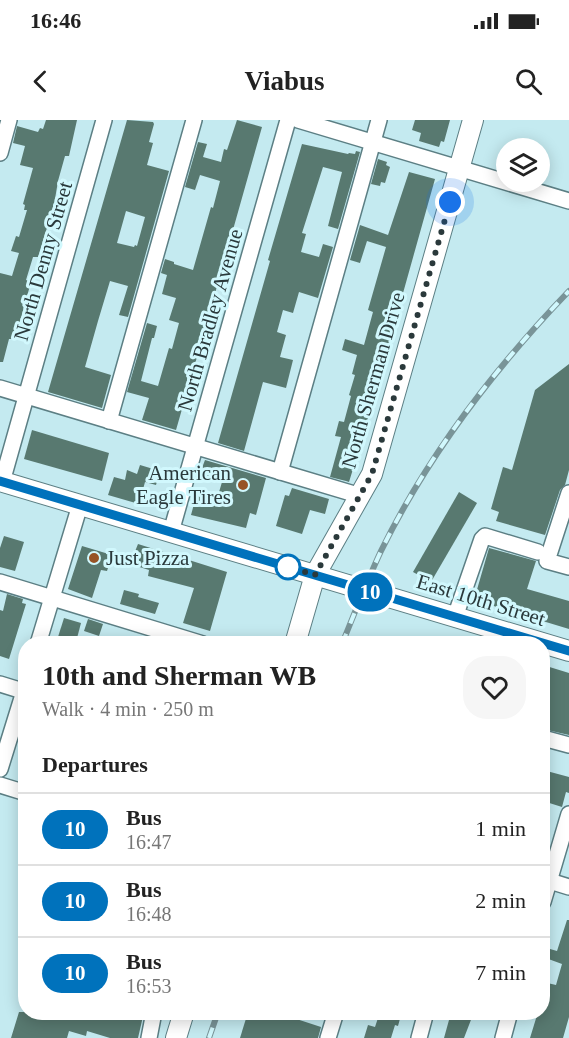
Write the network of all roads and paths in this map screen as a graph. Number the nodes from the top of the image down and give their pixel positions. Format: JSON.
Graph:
{"nodes":[{"id":1,"x":9,"y":120,"type":"edge"},
{"id":2,"x":104,"y":120,"type":"edge"},
{"id":3,"x":194,"y":120,"type":"edge"},
{"id":4,"x":288,"y":120,"type":"edge"},
{"id":5,"x":298,"y":120,"type":"edge"},
{"id":6,"x":379,"y":120,"type":"edge"},
{"id":7,"x":474,"y":120,"type":"edge"},
{"id":8,"x":372,"y":142,"type":"junction"},
{"id":9,"x":0,"y":153,"type":"edge"},
{"id":10,"x":460,"y":168,"type":"junction"},
{"id":11,"x":569,"y":201,"type":"edge"},
{"id":12,"x":0,"y":388,"type":"edge"},
{"id":13,"x":26,"y":396,"type":"junction"},
{"id":14,"x":109,"y":421,"type":"junction"},
{"id":15,"x":195,"y":447,"type":"junction"},
{"id":16,"x":5,"y":448,"type":"edge"},
{"id":17,"x":280,"y":472,"type":"junction"},
{"id":18,"x":1,"y":482,"type":"edge"},
{"id":19,"x":569,"y":493,"type":"edge"},
{"id":20,"x":361,"y":496,"type":"junction"},
{"id":21,"x":80,"y":505,"type":"junction"},
{"id":22,"x":171,"y":532,"type":"junction"},
{"id":23,"x":538,"y":552,"type":"dead end"},
{"id":24,"x":569,"y":567,"type":"edge"},
{"id":25,"x":315,"y":575,"type":"junction"},
{"id":26,"x":0,"y":582,"type":"edge"},
{"id":27,"x":52,"y":598,"type":"junction"},
{"id":28,"x":455,"y":617,"type":"junction"},
{"id":29,"x":40,"y":636,"type":"edge"},
{"id":30,"x":177,"y":636,"type":"edge"},
{"id":31,"x":297,"y":636,"type":"edge"},
{"id":32,"x":517,"y":636,"type":"edge"},
{"id":33,"x":550,"y":646,"type":"edge"},
{"id":34,"x":569,"y":651,"type":"edge"},
{"id":35,"x":0,"y":684,"type":"edge"},
{"id":36,"x":18,"y":688,"type":"edge"},
{"id":37,"x":18,"y":712,"type":"edge"},
{"id":38,"x":550,"y":740,"type":"edge"},
{"id":39,"x":569,"y":745,"type":"edge"},
{"id":40,"x":0,"y":769,"type":"edge"},
{"id":41,"x":0,"y":785,"type":"edge"},
{"id":42,"x":18,"y":791,"type":"edge"},
{"id":43,"x":569,"y":814,"type":"edge"},
{"id":44,"x":550,"y":869,"type":"edge"},
{"id":45,"x":550,"y":881,"type":"edge"},
{"id":46,"x":569,"y":887,"type":"edge"},
{"id":47,"x":152,"y":1020,"type":"edge"},
{"id":48,"x":182,"y":1020,"type":"edge"},
{"id":49,"x":334,"y":1020,"type":"edge"},
{"id":50,"x":424,"y":1020,"type":"edge"},
{"id":51,"x":508,"y":1020,"type":"edge"},
{"id":52,"x":149,"y":1038,"type":"edge"},
{"id":53,"x":176,"y":1038,"type":"edge"},
{"id":54,"x":328,"y":1038,"type":"edge"},
{"id":55,"x":419,"y":1038,"type":"edge"},
{"id":56,"x":503,"y":1038,"type":"edge"}],
"edges":[{"from":1,"to":9,"type":"street"},
{"from":2,"to":13,"type":"street","name":"North Denny Street"},
{"from":3,"to":14,"type":"street"},
{"from":4,"to":15,"type":"street","name":"North Bradley Avenue"},
{"from":5,"to":8,"type":"street"},
{"from":6,"to":8,"type":"street"},
{"from":7,"to":10,"type":"main road","name":"North Sherman Drive"},
{"from":8,"to":10,"type":"street"},
{"from":8,"to":17,"type":"street"},
{"from":10,"to":11,"type":"street"},
{"from":10,"to":20,"type":"main road","name":"North Sherman Drive"},
{"from":12,"to":13,"type":"street"},
{"from":13,"to":14,"type":"street"},
{"from":13,"to":16,"type":"street","name":"North Denny Street"},
{"from":14,"to":15,"type":"street"},
{"from":15,"to":17,"type":"street"},
{"from":15,"to":22,"type":"street","name":"North Bradley Avenue"},
{"from":16,"to":18,"type":"street","name":"North Denny Street"},
{"from":17,"to":20,"type":"street"},
{"from":18,"to":21,"type":"main road","name":"East 10th Street"},
{"from":19,"to":24,"type":"street"},
{"from":20,"to":25,"type":"main road","name":"North Sherman Drive"},
{"from":21,"to":22,"type":"main road","name":"East 10th Street"},
{"from":21,"to":27,"type":"street"},
{"from":22,"to":25,"type":"main road","name":"East 10th Street"},
{"from":23,"to":28,"type":"street"},
{"from":25,"to":28,"type":"main road","name":"East 10th Street"},
{"from":25,"to":31,"type":"main road","name":"North Sherman Drive"},
{"from":26,"to":27,"type":"street"},
{"from":27,"to":29,"type":"street"},
{"from":27,"to":30,"type":"street"},
{"from":28,"to":32,"type":"main road","name":"East 10th Street"},
{"from":33,"to":34,"type":"main road","name":"East 10th Street"},
{"from":35,"to":36,"type":"street"},
{"from":37,"to":40,"type":"street"},
{"from":38,"to":39,"type":"street"},
{"from":41,"to":42,"type":"street"},
{"from":43,"to":44,"type":"street"},
{"from":45,"to":46,"type":"street"},
{"from":47,"to":52,"type":"street"},
{"from":48,"to":53,"type":"main road"},
{"from":49,"to":54,"type":"street"},
{"from":50,"to":55,"type":"street"},
{"from":51,"to":56,"type":"street"}]}
